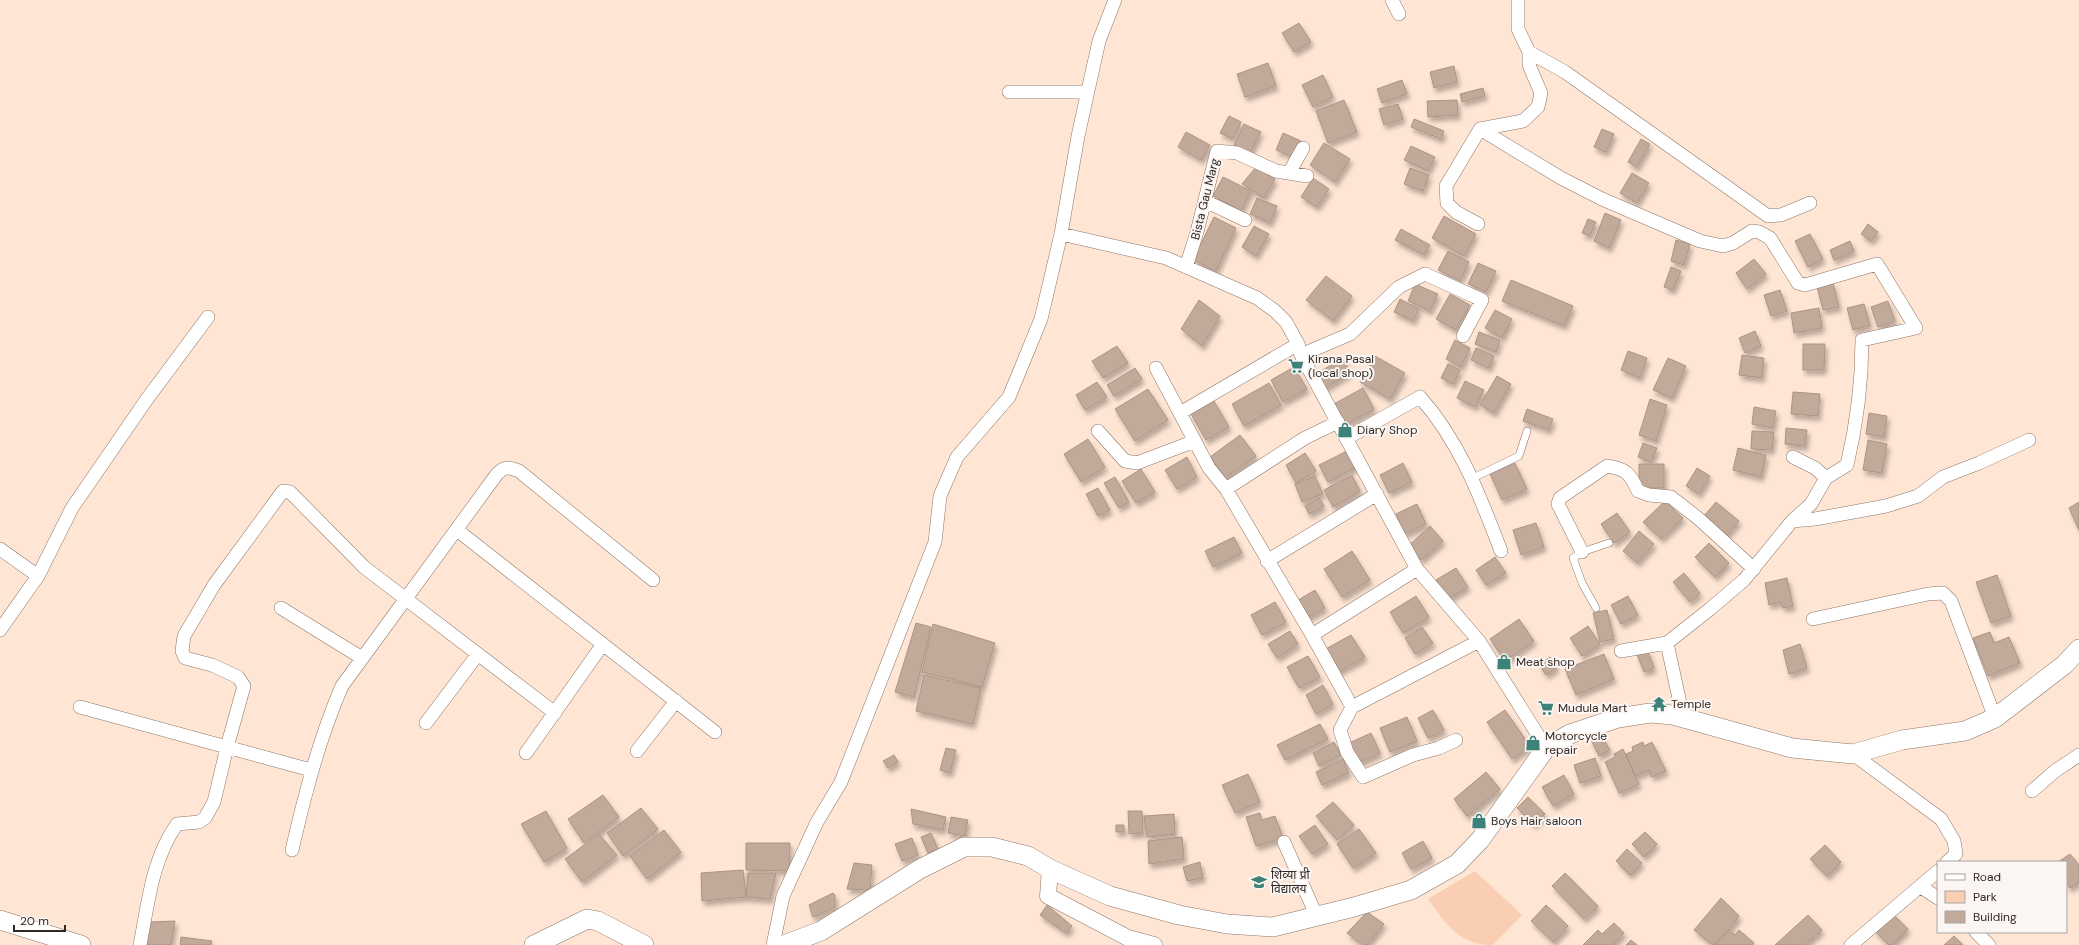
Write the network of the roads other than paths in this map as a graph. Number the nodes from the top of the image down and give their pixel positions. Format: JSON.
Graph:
{"nodes":[{"id":1,"x":1115,"y":0,"type":"edge"},
{"id":2,"x":1392,"y":0,"type":"edge"},
{"id":3,"x":1518,"y":0,"type":"edge"},
{"id":4,"x":1399,"y":14,"type":"dead end"},
{"id":5,"x":1530,"y":52,"type":"junction"},
{"id":6,"x":1009,"y":92,"type":"dead end"},
{"id":7,"x":1088,"y":92,"type":"junction"},
{"id":8,"x":1480,"y":129,"type":"junction"},
{"id":9,"x":1303,"y":148,"type":"dead end"},
{"id":10,"x":1289,"y":173,"type":"junction"},
{"id":11,"x":1307,"y":176,"type":"dead end"},
{"id":12,"x":1206,"y":201,"type":"junction"},
{"id":13,"x":1810,"y":203,"type":"dead end"},
{"id":14,"x":1768,"y":216,"type":"junction"},
{"id":15,"x":1245,"y":220,"type":"dead end"},
{"id":16,"x":1478,"y":224,"type":"dead end"},
{"id":17,"x":1759,"y":232,"type":"junction"},
{"id":18,"x":1061,"y":234,"type":"junction"},
{"id":19,"x":1186,"y":267,"type":"junction"},
{"id":20,"x":208,"y":317,"type":"dead end"},
{"id":21,"x":1464,"y":336,"type":"dead end"},
{"id":22,"x":1300,"y":349,"type":"junction"},
{"id":23,"x":1156,"y":368,"type":"dead end"},
{"id":24,"x":1180,"y":414,"type":"junction"},
{"id":25,"x":1338,"y":422,"type":"junction"},
{"id":26,"x":1098,"y":431,"type":"dead end"},
{"id":27,"x":1527,"y":431,"type":"dead end"},
{"id":28,"x":1347,"y":438,"type":"junction"},
{"id":29,"x":2029,"y":440,"type":"dead end"},
{"id":30,"x":1195,"y":442,"type":"junction"},
{"id":31,"x":1793,"y":457,"type":"dead end"},
{"id":32,"x":1473,"y":478,"type":"junction"},
{"id":33,"x":1826,"y":478,"type":"junction"},
{"id":34,"x":1226,"y":489,"type":"junction"},
{"id":35,"x":1377,"y":494,"type":"junction"},
{"id":36,"x":1792,"y":521,"type":"junction"},
{"id":37,"x":457,"y":530,"type":"junction"},
{"id":38,"x":1609,"y":544,"type":"dead end"},
{"id":39,"x":0,"y":549,"type":"edge"},
{"id":40,"x":1501,"y":551,"type":"dead end"},
{"id":41,"x":1582,"y":552,"type":"junction"},
{"id":42,"x":1267,"y":561,"type":"junction"},
{"id":43,"x":1417,"y":569,"type":"junction"},
{"id":44,"x":1754,"y":569,"type":"junction"},
{"id":45,"x":38,"y":576,"type":"junction"},
{"id":46,"x":653,"y":580,"type":"dead end"},
{"id":47,"x":406,"y":598,"type":"junction"},
{"id":48,"x":282,"y":608,"type":"dead end"},
{"id":49,"x":1596,"y":608,"type":"dead end"},
{"id":50,"x":1814,"y":619,"type":"dead end"},
{"id":51,"x":0,"y":630,"type":"edge"},
{"id":52,"x":1312,"y":635,"type":"junction"},
{"id":53,"x":1479,"y":641,"type":"junction"},
{"id":54,"x":1667,"y":643,"type":"junction"},
{"id":55,"x":603,"y":644,"type":"junction"},
{"id":56,"x":2079,"y":649,"type":"edge"},
{"id":57,"x":1621,"y":651,"type":"dead end"},
{"id":58,"x":478,"y":654,"type":"junction"},
{"id":59,"x":362,"y":658,"type":"junction"},
{"id":60,"x":676,"y":701,"type":"junction"},
{"id":61,"x":80,"y":707,"type":"dead end"},
{"id":62,"x":1352,"y":707,"type":"junction"},
{"id":63,"x":555,"y":713,"type":"junction"},
{"id":64,"x":1682,"y":717,"type":"junction"},
{"id":65,"x":1995,"y":718,"type":"junction"},
{"id":66,"x":426,"y":723,"type":"dead end"},
{"id":67,"x":715,"y":732,"type":"dead end"},
{"id":68,"x":1456,"y":740,"type":"dead end"},
{"id":69,"x":227,"y":747,"type":"junction"},
{"id":70,"x":1546,"y":748,"type":"junction"},
{"id":71,"x":637,"y":751,"type":"dead end"},
{"id":72,"x":526,"y":753,"type":"dead end"},
{"id":73,"x":1853,"y":754,"type":"junction"},
{"id":74,"x":2079,"y":755,"type":"edge"},
{"id":75,"x":311,"y":770,"type":"junction"},
{"id":76,"x":2032,"y":791,"type":"dead end"},
{"id":77,"x":1284,"y":842,"type":"dead end"},
{"id":78,"x":292,"y":850,"type":"dead end"},
{"id":79,"x":1948,"y":861,"type":"edge"},
{"id":80,"x":1050,"y":869,"type":"junction"},
{"id":81,"x":1937,"y":872,"type":"edge"},
{"id":82,"x":1921,"y":887,"type":"junction"},
{"id":83,"x":1937,"y":897,"type":"edge"},
{"id":84,"x":1316,"y":915,"type":"junction"},
{"id":85,"x":0,"y":920,"type":"edge"},
{"id":86,"x":1977,"y":933,"type":"edge"},
{"id":87,"x":80,"y":945,"type":"edge"},
{"id":88,"x":140,"y":945,"type":"edge"},
{"id":89,"x":534,"y":945,"type":"edge"},
{"id":90,"x":644,"y":945,"type":"edge"},
{"id":91,"x":773,"y":945,"type":"edge"},
{"id":92,"x":784,"y":945,"type":"edge"},
{"id":93,"x":1154,"y":945,"type":"edge"},
{"id":94,"x":1851,"y":945,"type":"edge"},
{"id":95,"x":1989,"y":945,"type":"edge"}],
"edges":[{"from":1,"to":7,"type":"street"},
{"from":2,"to":4,"type":"street"},
{"from":3,"to":5,"type":"street"},
{"from":5,"to":8,"type":"street"},
{"from":5,"to":14,"type":"street"},
{"from":6,"to":7,"type":"street"},
{"from":7,"to":18,"type":"street"},
{"from":8,"to":16,"type":"street"},
{"from":8,"to":17,"type":"street"},
{"from":9,"to":10,"type":"street"},
{"from":10,"to":11,"type":"street","name":"Bista Gau Marg"},
{"from":10,"to":12,"type":"street","name":"Bista Gau Marg"},
{"from":12,"to":15,"type":"street"},
{"from":12,"to":19,"type":"street","name":"Bista Gau Marg"},
{"from":13,"to":14,"type":"street"},
{"from":14,"to":17,"type":"street"},
{"from":17,"to":33,"type":"street"},
{"from":18,"to":19,"type":"street"},
{"from":18,"to":91,"type":"street"},
{"from":19,"to":22,"type":"street"},
{"from":20,"to":45,"type":"street"},
{"from":21,"to":22,"type":"street"},
{"from":22,"to":24,"type":"street"},
{"from":22,"to":25,"type":"street"},
{"from":23,"to":24,"type":"street"},
{"from":24,"to":30,"type":"street"},
{"from":25,"to":28,"type":"street"},
{"from":25,"to":34,"type":"street"},
{"from":26,"to":30,"type":"street"},
{"from":27,"to":32,"type":"lane"},
{"from":28,"to":32,"type":"street"},
{"from":28,"to":35,"type":"street"},
{"from":29,"to":36,"type":"street"},
{"from":30,"to":34,"type":"street"},
{"from":31,"to":33,"type":"street"},
{"from":32,"to":40,"type":"street"},
{"from":33,"to":36,"type":"street"},
{"from":34,"to":42,"type":"street"},
{"from":35,"to":42,"type":"street"},
{"from":35,"to":43,"type":"street"},
{"from":36,"to":44,"type":"street"},
{"from":37,"to":46,"type":"street"},
{"from":37,"to":47,"type":"street"},
{"from":37,"to":55,"type":"street"},
{"from":38,"to":41,"type":"lane"},
{"from":39,"to":45,"type":"street"},
{"from":41,"to":44,"type":"street"},
{"from":41,"to":49,"type":"lane"},
{"from":42,"to":52,"type":"street"},
{"from":43,"to":52,"type":"street"},
{"from":43,"to":53,"type":"street"},
{"from":44,"to":54,"type":"street"},
{"from":45,"to":51,"type":"street"},
{"from":47,"to":58,"type":"street"},
{"from":47,"to":59,"type":"street"},
{"from":47,"to":69,"type":"street"},
{"from":48,"to":59,"type":"street"},
{"from":50,"to":65,"type":"street"},
{"from":52,"to":62,"type":"street"},
{"from":53,"to":62,"type":"street"},
{"from":53,"to":70,"type":"street"},
{"from":54,"to":57,"type":"street"},
{"from":54,"to":64,"type":"street"},
{"from":55,"to":60,"type":"street"},
{"from":55,"to":63,"type":"street"},
{"from":56,"to":65,"type":"main road"},
{"from":58,"to":63,"type":"street"},
{"from":58,"to":66,"type":"street"},
{"from":59,"to":75,"type":"street"},
{"from":60,"to":67,"type":"street"},
{"from":60,"to":71,"type":"street"},
{"from":61,"to":69,"type":"street"},
{"from":62,"to":68,"type":"street"},
{"from":63,"to":72,"type":"street"},
{"from":64,"to":70,"type":"main road"},
{"from":64,"to":73,"type":"main road"},
{"from":65,"to":73,"type":"main road"},
{"from":69,"to":75,"type":"street"},
{"from":69,"to":88,"type":"street"},
{"from":70,"to":84,"type":"main road"},
{"from":73,"to":79,"type":"street"},
{"from":74,"to":76,"type":"street"},
{"from":75,"to":78,"type":"street"},
{"from":77,"to":84,"type":"street"},
{"from":80,"to":84,"type":"main road"},
{"from":80,"to":92,"type":"main road"},
{"from":80,"to":93,"type":"street"},
{"from":81,"to":82,"type":"street"},
{"from":82,"to":83,"type":"street"},
{"from":82,"to":94,"type":"street"},
{"from":85,"to":87,"type":"main road"},
{"from":86,"to":95,"type":"street"},
{"from":89,"to":90,"type":"main road"}]}
